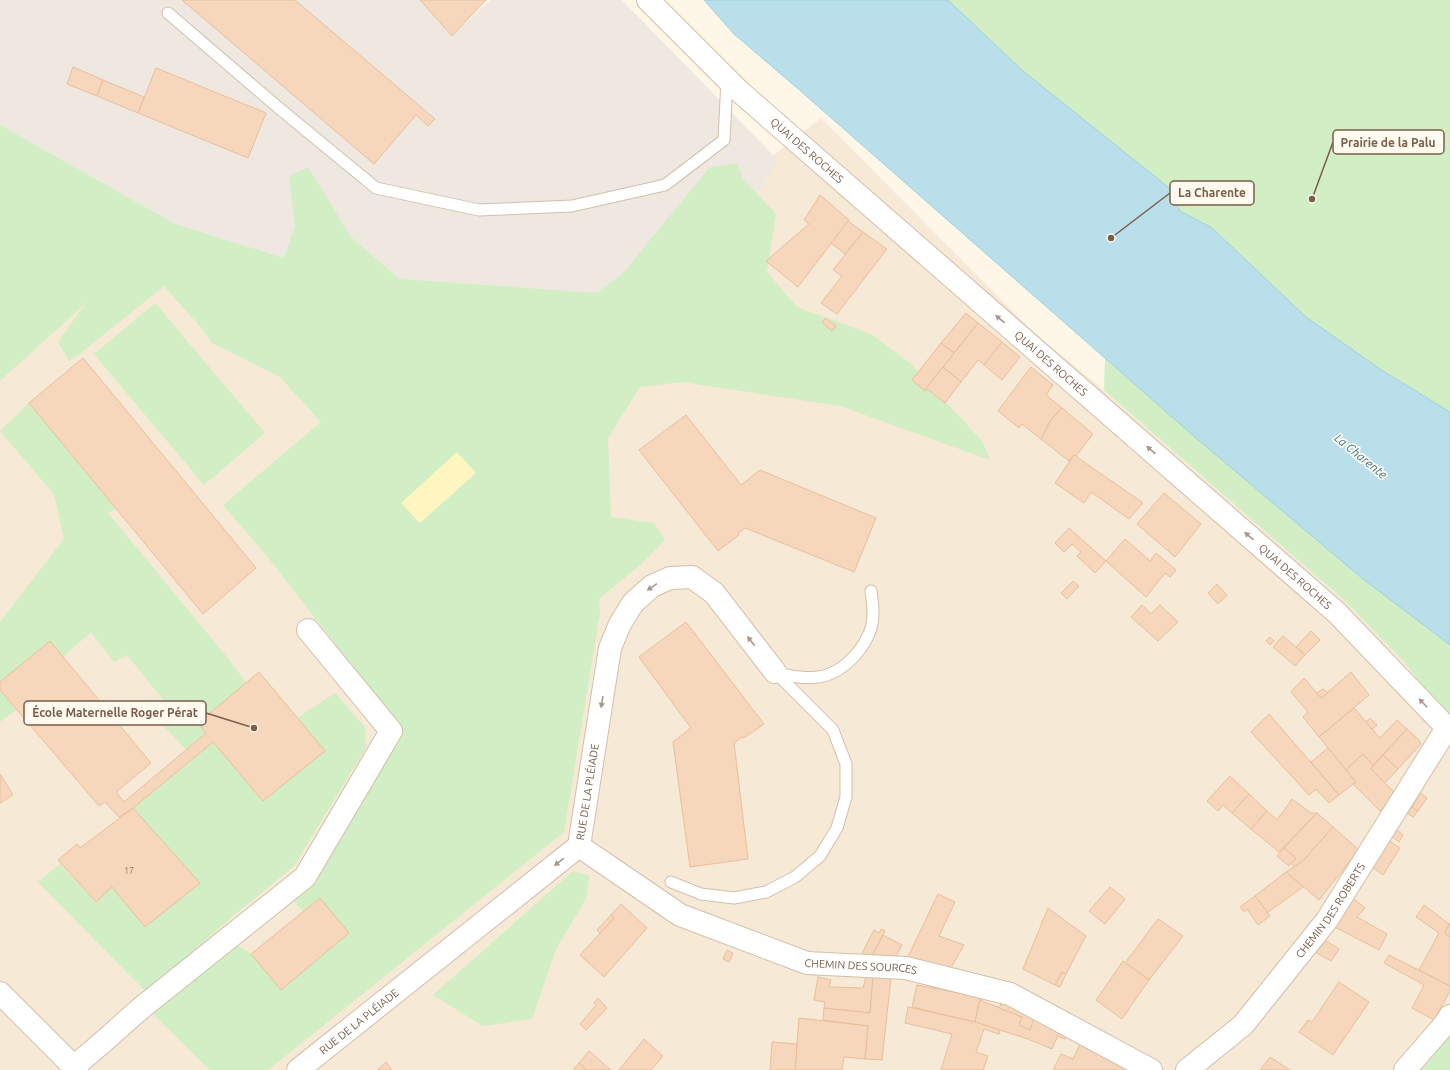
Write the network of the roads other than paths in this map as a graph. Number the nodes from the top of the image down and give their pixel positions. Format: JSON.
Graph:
{"nodes":[{"id":1,"x":648,"y":0,"type":"edge"},
{"id":2,"x":168,"y":13,"type":"dead end"},
{"id":3,"x":728,"y":79,"type":"junction"},
{"id":4,"x":871,"y":591,"type":"dead end"},
{"id":5,"x":308,"y":630,"type":"dead end"},
{"id":6,"x":775,"y":672,"type":"junction"},
{"id":7,"x":1448,"y":730,"type":"edge"},
{"id":8,"x":579,"y":846,"type":"junction"},
{"id":9,"x":671,"y":882,"type":"dead end"},
{"id":10,"x":0,"y":993,"type":"edge"},
{"id":11,"x":1450,"y":1016,"type":"edge"},
{"id":12,"x":76,"y":1068,"type":"edge"},
{"id":13,"x":298,"y":1070,"type":"edge"},
{"id":14,"x":1151,"y":1070,"type":"edge"},
{"id":15,"x":1188,"y":1070,"type":"edge"},
{"id":16,"x":1405,"y":1070,"type":"edge"}],
"edges":[{"from":1,"to":3,"type":"street","name":"QUAI DES ROCHES"},
{"from":2,"to":3,"type":"lane"},
{"from":7,"to":3,"type":"street","name":"QUAI DES ROCHES","one_way":true},
{"from":4,"to":6,"type":"lane"},
{"from":5,"to":12,"type":"street"},
{"from":6,"to":8,"type":"street","name":"RUE DE LA PLÉIADE","one_way":true},
{"from":6,"to":9,"type":"lane"},
{"from":7,"to":15,"type":"street","name":"CHEMIN DES ROBERTS"},
{"from":8,"to":13,"type":"street","name":"RUE DE LA PLÉIADE","one_way":true},
{"from":8,"to":14,"type":"street","name":"CHEMIN DES SOURCES"},
{"from":10,"to":12,"type":"street"},
{"from":11,"to":16,"type":"street"}]}
